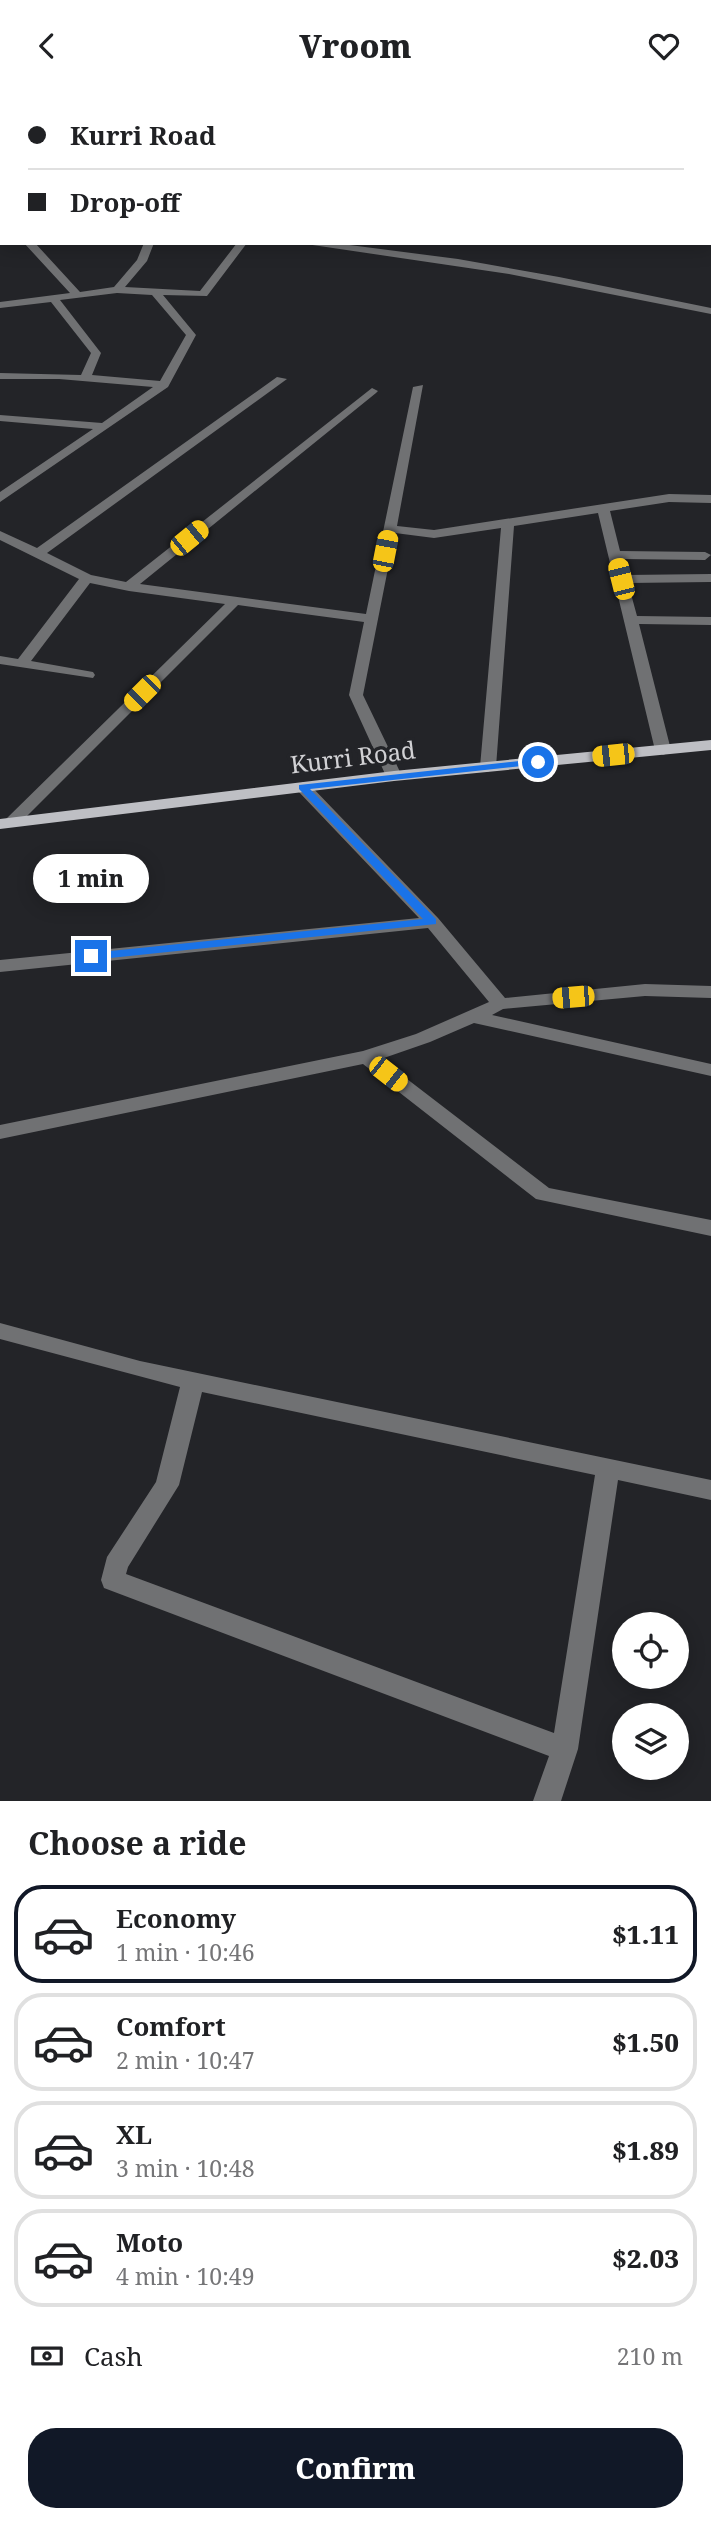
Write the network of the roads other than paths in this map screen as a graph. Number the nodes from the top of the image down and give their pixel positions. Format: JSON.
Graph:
{"nodes":[{"id":1,"x":31,"y":245,"type":"edge"},
{"id":2,"x":148,"y":245,"type":"edge"},
{"id":3,"x":240,"y":245,"type":"edge"},
{"id":4,"x":323,"y":245,"type":"edge"},
{"id":5,"x":117,"y":290,"type":"junction"},
{"id":6,"x":155,"y":292,"type":"junction"},
{"id":7,"x":78,"y":295,"type":"junction"},
{"id":8,"x":53,"y":298,"type":"junction"},
{"id":9,"x":0,"y":305,"type":"edge"},
{"id":10,"x":711,"y":311,"type":"edge"},
{"id":11,"x":1,"y":376,"type":"edge"},
{"id":12,"x":85,"y":378,"type":"junction"},
{"id":13,"x":281,"y":379,"type":"dead end"},
{"id":14,"x":164,"y":385,"type":"junction"},
{"id":15,"x":419,"y":387,"type":"dead end"},
{"id":16,"x":372,"y":391,"type":"dead end"},
{"id":17,"x":0,"y":418,"type":"edge"},
{"id":18,"x":102,"y":426,"type":"junction"},
{"id":19,"x":0,"y":498,"type":"edge"},
{"id":20,"x":711,"y":499,"type":"edge"},
{"id":21,"x":603,"y":507,"type":"junction"},
{"id":22,"x":508,"y":522,"type":"junction"},
{"id":23,"x":390,"y":529,"type":"junction"},
{"id":24,"x":0,"y":535,"type":"edge"},
{"id":25,"x":38,"y":554,"type":"junction"},
{"id":26,"x":615,"y":555,"type":"junction"},
{"id":27,"x":705,"y":556,"type":"dead end"},
{"id":28,"x":87,"y":578,"type":"junction"},
{"id":29,"x":711,"y":578,"type":"edge"},
{"id":30,"x":621,"y":579,"type":"junction"},
{"id":31,"x":129,"y":587,"type":"junction"},
{"id":32,"x":235,"y":601,"type":"junction"},
{"id":33,"x":372,"y":619,"type":"junction"},
{"id":34,"x":631,"y":620,"type":"junction"},
{"id":35,"x":711,"y":621,"type":"edge"},
{"id":36,"x":0,"y":660,"type":"edge"},
{"id":37,"x":21,"y":664,"type":"junction"},
{"id":38,"x":88,"y":675,"type":"dead end"},
{"id":39,"x":711,"y":745,"type":"edge"},
{"id":40,"x":663,"y":750,"type":"junction"},
{"id":41,"x":488,"y":767,"type":"junction"},
{"id":42,"x":394,"y":776,"type":"junction"},
{"id":43,"x":303,"y":787,"type":"junction"},
{"id":44,"x":6,"y":823,"type":"edge"},
{"id":45,"x":432,"y":922,"type":"junction"},
{"id":46,"x":0,"y":966,"type":"edge"},
{"id":47,"x":711,"y":992,"type":"edge"},
{"id":48,"x":500,"y":1004,"type":"junction"},
{"id":49,"x":471,"y":1016,"type":"junction"},
{"id":50,"x":366,"y":1057,"type":"junction"},
{"id":51,"x":711,"y":1069,"type":"edge"},
{"id":52,"x":0,"y":1132,"type":"edge"},
{"id":53,"x":711,"y":1228,"type":"edge"},
{"id":54,"x":0,"y":1331,"type":"edge"},
{"id":55,"x":193,"y":1382,"type":"junction"},
{"id":56,"x":608,"y":1469,"type":"junction"},
{"id":57,"x":711,"y":1490,"type":"edge"},
{"id":58,"x":565,"y":1749,"type":"junction"},
{"id":59,"x":547,"y":1801,"type":"edge"}],
"edges":[{"from":1,"to":7,"type":"street"},
{"from":2,"to":5,"type":"street"},
{"from":3,"to":6,"type":"street"},
{"from":4,"to":10,"type":"street"},
{"from":5,"to":6,"type":"street"},
{"from":5,"to":7,"type":"street"},
{"from":6,"to":14,"type":"street"},
{"from":7,"to":8,"type":"street"},
{"from":8,"to":9,"type":"street"},
{"from":8,"to":12,"type":"street"},
{"from":11,"to":12,"type":"street"},
{"from":12,"to":14,"type":"street"},
{"from":13,"to":25,"type":"street"},
{"from":14,"to":18,"type":"street"},
{"from":15,"to":23,"type":"street"},
{"from":16,"to":31,"type":"street"},
{"from":17,"to":18,"type":"street"},
{"from":18,"to":19,"type":"street"},
{"from":20,"to":21,"type":"street"},
{"from":21,"to":22,"type":"street"},
{"from":21,"to":26,"type":"street"},
{"from":22,"to":23,"type":"street"},
{"from":22,"to":41,"type":"street"},
{"from":23,"to":33,"type":"street"},
{"from":24,"to":25,"type":"street"},
{"from":25,"to":28,"type":"street"},
{"from":26,"to":27,"type":"street"},
{"from":26,"to":30,"type":"street"},
{"from":28,"to":31,"type":"street"},
{"from":28,"to":37,"type":"street"},
{"from":29,"to":30,"type":"street"},
{"from":30,"to":34,"type":"street"},
{"from":31,"to":32,"type":"street"},
{"from":32,"to":33,"type":"street"},
{"from":32,"to":44,"type":"street"},
{"from":33,"to":42,"type":"street"},
{"from":34,"to":35,"type":"street"},
{"from":34,"to":40,"type":"street"},
{"from":36,"to":37,"type":"street"},
{"from":37,"to":38,"type":"street"},
{"from":39,"to":40,"type":"main road","name":"Kurri Road"},
{"from":40,"to":41,"type":"main road","name":"Kurri Road"},
{"from":41,"to":42,"type":"main road","name":"Kurri Road"},
{"from":42,"to":43,"type":"main road","name":"Kurri Road"},
{"from":43,"to":44,"type":"main road","name":"Kurri Road"},
{"from":43,"to":45,"type":"street"},
{"from":45,"to":46,"type":"street"},
{"from":45,"to":48,"type":"street"},
{"from":47,"to":48,"type":"street"},
{"from":48,"to":49,"type":"street"},
{"from":49,"to":50,"type":"street"},
{"from":49,"to":51,"type":"street"},
{"from":50,"to":52,"type":"street"},
{"from":50,"to":53,"type":"street"},
{"from":54,"to":55,"type":"street"},
{"from":55,"to":56,"type":"street"},
{"from":55,"to":58,"type":"street"},
{"from":56,"to":57,"type":"street"},
{"from":56,"to":58,"type":"street"},
{"from":58,"to":59,"type":"street"}]}
